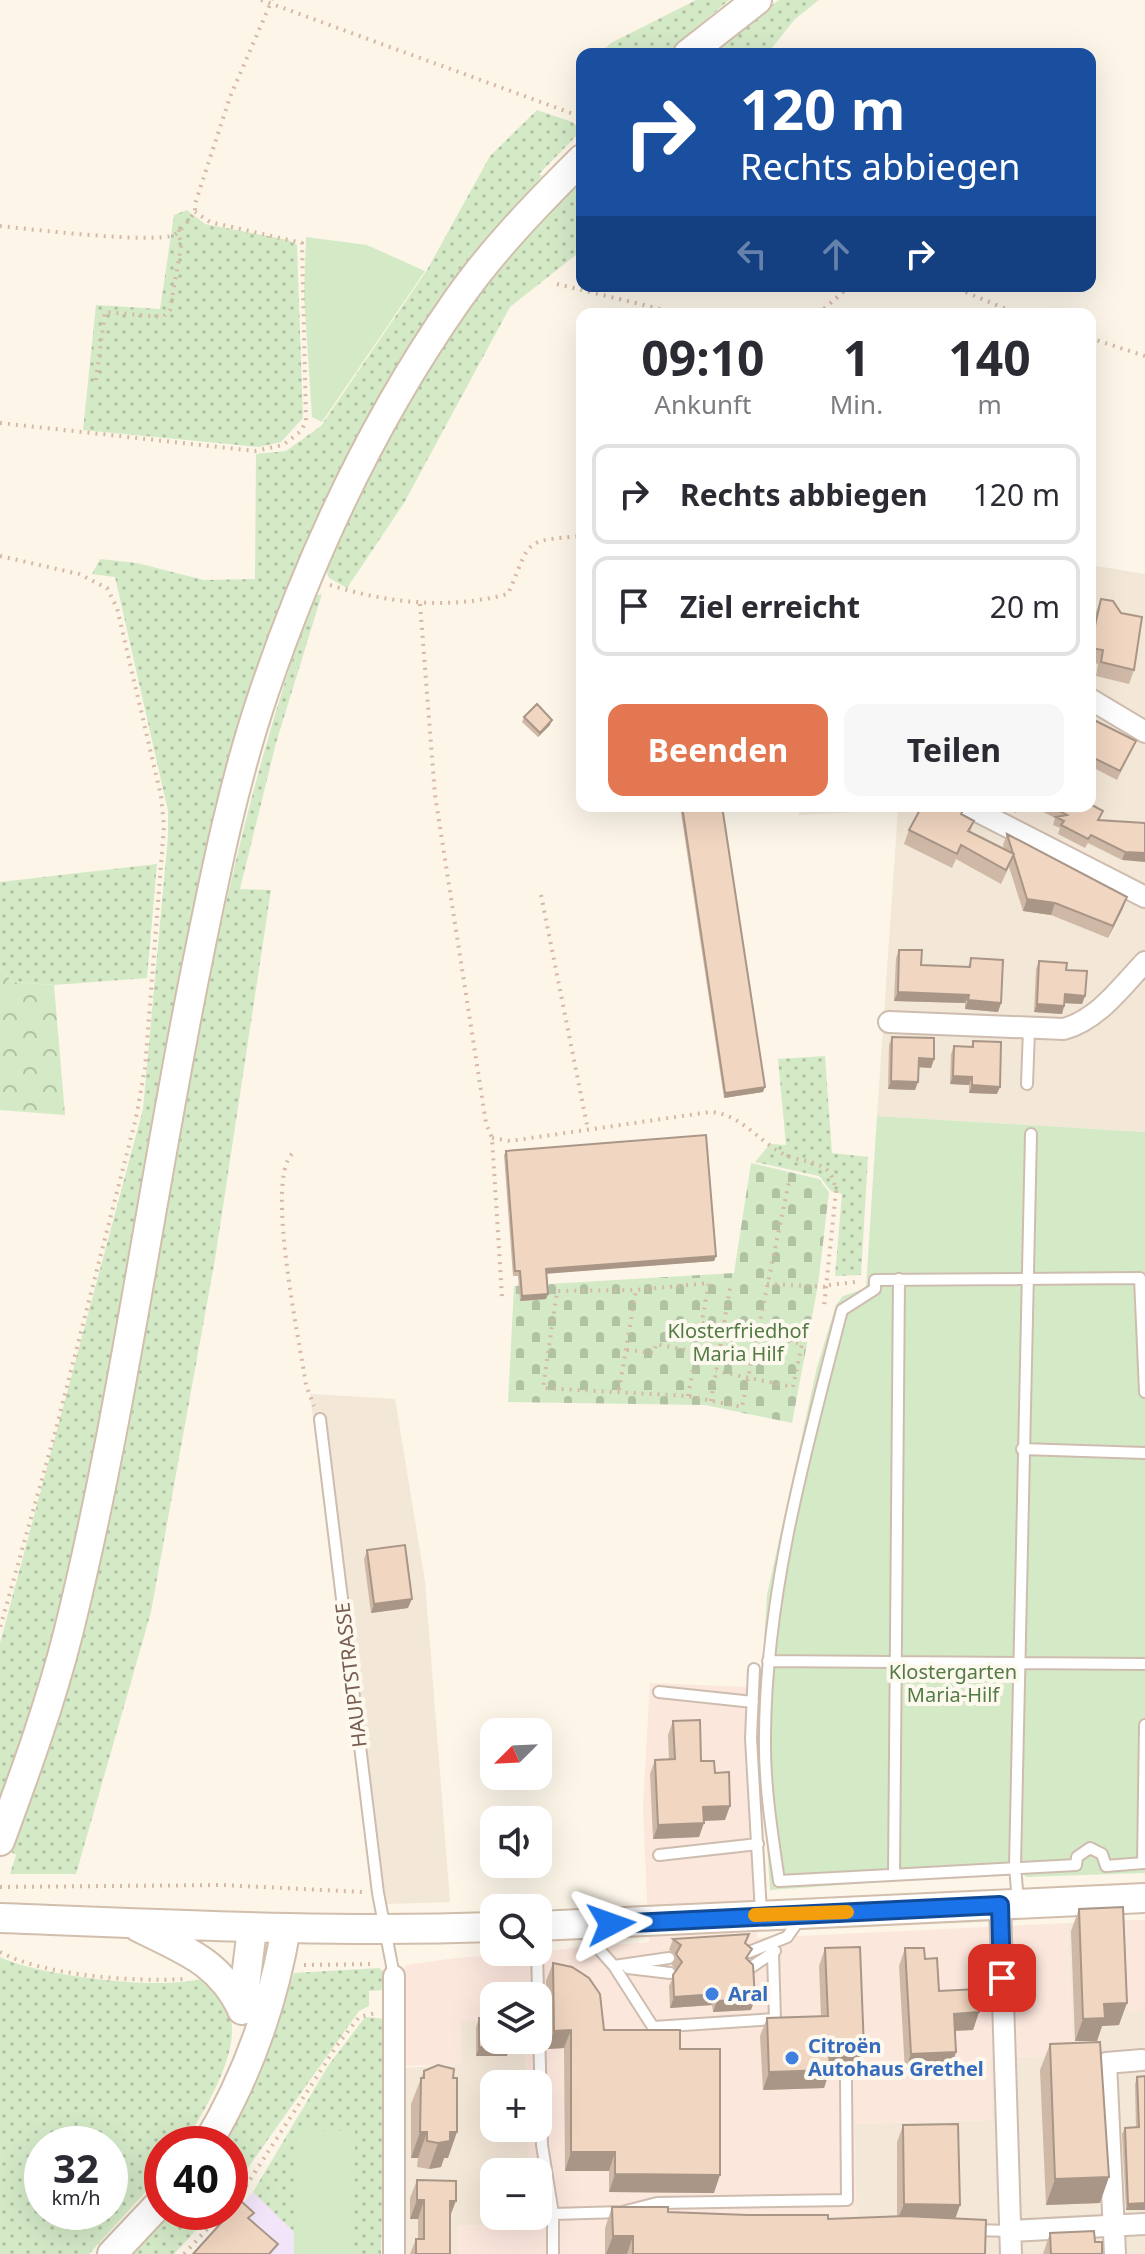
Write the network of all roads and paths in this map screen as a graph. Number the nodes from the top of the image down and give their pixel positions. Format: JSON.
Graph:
{"nodes":[{"id":1,"x":261,"y":0,"type":"edge"},
{"id":2,"x":757,"y":0,"type":"edge"},
{"id":3,"x":272,"y":1,"type":"edge"},
{"id":4,"x":696,"y":48,"type":"edge"},
{"id":5,"x":576,"y":115,"type":"edge"},
{"id":6,"x":576,"y":165,"type":"edge"},
{"id":7,"x":195,"y":212,"type":"junction"},
{"id":8,"x":0,"y":226,"type":"edge"},
{"id":9,"x":179,"y":230,"type":"junction"},
{"id":10,"x":557,"y":284,"type":"dead end"},
{"id":11,"x":576,"y":289,"type":"edge"},
{"id":12,"x":590,"y":292,"type":"edge"},
{"id":13,"x":843,"y":292,"type":"edge"},
{"id":14,"x":965,"y":292,"type":"edge"},
{"id":15,"x":656,"y":308,"type":"edge"},
{"id":16,"x":825,"y":308,"type":"edge"},
{"id":17,"x":1004,"y":308,"type":"edge"},
{"id":18,"x":1096,"y":340,"type":"edge"},
{"id":19,"x":1145,"y":356,"type":"edge"},
{"id":20,"x":96,"y":380,"type":"dead end"},
{"id":21,"x":0,"y":423,"type":"edge"},
{"id":22,"x":576,"y":537,"type":"edge"},
{"id":23,"x":0,"y":556,"type":"edge"},
{"id":24,"x":307,"y":578,"type":"junction"},
{"id":25,"x":420,"y":604,"type":"junction"},
{"id":26,"x":1096,"y":703,"type":"edge"},
{"id":27,"x":1145,"y":732,"type":"edge"},
{"id":28,"x":979,"y":812,"type":"edge"},
{"id":29,"x":541,"y":895,"type":"dead end"},
{"id":30,"x":1145,"y":897,"type":"edge"},
{"id":31,"x":1145,"y":962,"type":"edge"},
{"id":32,"x":889,"y":1022,"type":"dead end"},
{"id":33,"x":1029,"y":1030,"type":"junction"},
{"id":34,"x":1027,"y":1084,"type":"dead end"},
{"id":35,"x":588,"y":1130,"type":"junction"},
{"id":36,"x":1031,"y":1134,"type":"dead end"},
{"id":37,"x":492,"y":1138,"type":"junction"},
{"id":38,"x":292,"y":1154,"type":"dead end"},
{"id":39,"x":790,"y":1177,"type":"dead end"},
{"id":40,"x":899,"y":1279,"type":"junction"},
{"id":41,"x":1027,"y":1279,"type":"junction"},
{"id":42,"x":870,"y":1281,"type":"junction"},
{"id":43,"x":767,"y":1284,"type":"junction"},
{"id":44,"x":829,"y":1286,"type":"junction"},
{"id":45,"x":730,"y":1288,"type":"dead end"},
{"id":46,"x":636,"y":1290,"type":"junction"},
{"id":47,"x":502,"y":1297,"type":"dead end"},
{"id":48,"x":822,"y":1318,"type":"dead end"},
{"id":49,"x":702,"y":1323,"type":"junction"},
{"id":50,"x":723,"y":1327,"type":"junction"},
{"id":51,"x":756,"y":1333,"type":"junction"},
{"id":52,"x":626,"y":1350,"type":"junction"},
{"id":53,"x":696,"y":1352,"type":"junction"},
{"id":54,"x":716,"y":1371,"type":"junction"},
{"id":55,"x":748,"y":1377,"type":"junction"},
{"id":56,"x":619,"y":1390,"type":"junction"},
{"id":57,"x":1145,"y":1392,"type":"edge"},
{"id":58,"x":688,"y":1396,"type":"junction"},
{"id":59,"x":711,"y":1401,"type":"junction"},
{"id":60,"x":320,"y":1419,"type":"joint"},
{"id":61,"x":1022,"y":1449,"type":"junction"},
{"id":62,"x":1145,"y":1453,"type":"edge"},
{"id":63,"x":0,"y":1628,"type":"edge"},
{"id":64,"x":768,"y":1661,"type":"junction"},
{"id":65,"x":896,"y":1663,"type":"junction"},
{"id":66,"x":1145,"y":1664,"type":"edge"},
{"id":67,"x":1019,"y":1665,"type":"junction"},
{"id":68,"x":754,"y":1669,"type":"dead end"},
{"id":69,"x":659,"y":1692,"type":"dead end"},
{"id":70,"x":753,"y":1702,"type":"junction"},
{"id":71,"x":1145,"y":1725,"type":"edge"},
{"id":72,"x":0,"y":1841,"type":"edge"},
{"id":73,"x":758,"y":1844,"type":"junction"},
{"id":74,"x":659,"y":1855,"type":"dead end"},
{"id":75,"x":1015,"y":1866,"type":"junction"},
{"id":76,"x":894,"y":1874,"type":"junction"},
{"id":77,"x":0,"y":1887,"type":"edge"},
{"id":78,"x":378,"y":1893,"type":"junction"},
{"id":79,"x":1145,"y":1898,"type":"edge"},
{"id":80,"x":1009,"y":1904,"type":"junction"},
{"id":81,"x":804,"y":1914,"type":"junction"},
{"id":82,"x":761,"y":1915,"type":"junction"},
{"id":83,"x":0,"y":1918,"type":"edge"},
{"id":84,"x":127,"y":1922,"type":"junction"},
{"id":85,"x":577,"y":1925,"type":"junction"},
{"id":86,"x":552,"y":1926,"type":"edge"},
{"id":87,"x":286,"y":1928,"type":"junction"},
{"id":88,"x":480,"y":1928,"type":"edge"},
{"id":89,"x":252,"y":1929,"type":"junction"},
{"id":90,"x":384,"y":1931,"type":"junction"},
{"id":91,"x":787,"y":1937,"type":"junction"},
{"id":92,"x":749,"y":1952,"type":"edge"},
{"id":93,"x":773,"y":1954,"type":"junction"},
{"id":94,"x":669,"y":1958,"type":"dead end"},
{"id":95,"x":537,"y":1966,"type":"edge"},
{"id":96,"x":614,"y":1966,"type":"junction"},
{"id":97,"x":750,"y":1968,"type":"edge"},
{"id":98,"x":670,"y":1973,"type":"edge"},
{"id":99,"x":394,"y":1976,"type":"joint"},
{"id":100,"x":242,"y":2009,"type":"junction"},
{"id":101,"x":365,"y":2013,"type":"dead end"},
{"id":102,"x":1142,"y":2060,"type":"dead end"},
{"id":103,"x":245,"y":2071,"type":"junction"},
{"id":104,"x":846,"y":2081,"type":"dead end"},
{"id":105,"x":216,"y":2126,"type":"edge"},
{"id":106,"x":248,"y":2183,"type":"edge"},
{"id":107,"x":553,"y":2214,"type":"junction"},
{"id":108,"x":144,"y":2220,"type":"edge"},
{"id":109,"x":1145,"y":2224,"type":"edge"},
{"id":110,"x":1114,"y":2226,"type":"junction"},
{"id":111,"x":206,"y":2230,"type":"edge"},
{"id":112,"x":963,"y":2230,"type":"edge"},
{"id":113,"x":1009,"y":2231,"type":"junction"},
{"id":114,"x":112,"y":2254,"type":"edge"},
{"id":115,"x":184,"y":2254,"type":"edge"},
{"id":116,"x":394,"y":2254,"type":"edge"},
{"id":117,"x":553,"y":2254,"type":"edge"},
{"id":118,"x":1011,"y":2254,"type":"edge"},
{"id":119,"x":1115,"y":2254,"type":"edge"}],
"edges":[{"from":1,"to":3,"type":"path"},
{"from":2,"to":4,"type":"main road"},
{"from":3,"to":5,"type":"path"},
{"from":3,"to":7,"type":"path"},
{"from":6,"to":24,"type":"main road"},
{"from":7,"to":9,"type":"path"},
{"from":7,"to":21,"type":"path"},
{"from":8,"to":9,"type":"path"},
{"from":9,"to":20,"type":"path"},
{"from":10,"to":11,"type":"path"},
{"from":12,"to":15,"type":"path"},
{"from":13,"to":16,"type":"path"},
{"from":14,"to":17,"type":"path"},
{"from":18,"to":19,"type":"path"},
{"from":22,"to":25,"type":"path"},
{"from":23,"to":63,"type":"path"},
{"from":24,"to":25,"type":"path"},
{"from":24,"to":72,"type":"main road"},
{"from":25,"to":37,"type":"path"},
{"from":26,"to":27,"type":"street"},
{"from":28,"to":30,"type":"street"},
{"from":29,"to":35,"type":"path"},
{"from":31,"to":33,"type":"street"},
{"from":32,"to":33,"type":"street"},
{"from":33,"to":34,"type":"lane"},
{"from":35,"to":37,"type":"path"},
{"from":35,"to":44,"type":"path"},
{"from":36,"to":41,"type":"lane"},
{"from":37,"to":47,"type":"path"},
{"from":38,"to":60,"type":"path"},
{"from":39,"to":43,"type":"path"},
{"from":40,"to":41,"type":"lane"},
{"from":40,"to":42,"type":"lane"},
{"from":40,"to":65,"type":"lane"},
{"from":41,"to":57,"type":"lane"},
{"from":41,"to":61,"type":"lane"},
{"from":42,"to":44,"type":"path"},
{"from":42,"to":64,"type":"lane"},
{"from":43,"to":44,"type":"path"},
{"from":43,"to":51,"type":"path"},
{"from":44,"to":48,"type":"path"},
{"from":45,"to":50,"type":"path"},
{"from":46,"to":49,"type":"path"},
{"from":46,"to":52,"type":"path"},
{"from":46,"to":56,"type":"path"},
{"from":49,"to":50,"type":"path"},
{"from":49,"to":53,"type":"path"},
{"from":50,"to":51,"type":"path"},
{"from":50,"to":54,"type":"path"},
{"from":51,"to":55,"type":"path"},
{"from":51,"to":55,"type":"path"},
{"from":52,"to":53,"type":"path"},
{"from":52,"to":56,"type":"path"},
{"from":53,"to":58,"type":"path"},
{"from":54,"to":55,"type":"path"},
{"from":54,"to":59,"type":"path"},
{"from":55,"to":59,"type":"path"},
{"from":56,"to":58,"type":"path"},
{"from":58,"to":59,"type":"path"},
{"from":60,"to":78,"type":"lane","name":"HAUPTSTRASSE"},
{"from":61,"to":62,"type":"lane"},
{"from":61,"to":67,"type":"lane"},
{"from":64,"to":65,"type":"lane"},
{"from":64,"to":76,"type":"lane"},
{"from":65,"to":67,"type":"lane"},
{"from":65,"to":76,"type":"lane"},
{"from":66,"to":67,"type":"lane"},
{"from":67,"to":75,"type":"lane"},
{"from":68,"to":70,"type":"lane"},
{"from":69,"to":70,"type":"lane"},
{"from":70,"to":73,"type":"lane"},
{"from":71,"to":75,"type":"lane"},
{"from":73,"to":74,"type":"lane"},
{"from":73,"to":82,"type":"lane"},
{"from":75,"to":76,"type":"lane"},
{"from":75,"to":80,"type":"lane"},
{"from":77,"to":78,"type":"path"},
{"from":78,"to":90,"type":"lane","name":"HAUPTSTRASSE"},
{"from":79,"to":80,"type":"main road"},
{"from":80,"to":81,"type":"main road"},
{"from":80,"to":113,"type":"street"},
{"from":81,"to":82,"type":"main road"},
{"from":81,"to":91,"type":"lane"},
{"from":82,"to":85,"type":"main road"},
{"from":83,"to":84,"type":"main road"},
{"from":84,"to":89,"type":"main road"},
{"from":84,"to":100,"type":"main road"},
{"from":85,"to":86,"type":"main road"},
{"from":85,"to":96,"type":"lane"},
{"from":87,"to":89,"type":"main road"},
{"from":87,"to":90,"type":"main road"},
{"from":87,"to":103,"type":"main road"},
{"from":88,"to":90,"type":"main road"},
{"from":89,"to":100,"type":"main road"},
{"from":90,"to":99,"type":"lane","name":"HAUPTSTRASSE"},
{"from":91,"to":92,"type":"lane"},
{"from":91,"to":93,"type":"lane"},
{"from":93,"to":96,"type":"lane"},
{"from":93,"to":97,"type":"lane"},
{"from":94,"to":96,"type":"lane"},
{"from":95,"to":107,"type":"lane"},
{"from":96,"to":98,"type":"lane"},
{"from":99,"to":116,"type":"street"},
{"from":100,"to":103,"type":"main road"},
{"from":101,"to":106,"type":"path"},
{"from":102,"to":110,"type":"street"},
{"from":103,"to":105,"type":"main road"},
{"from":104,"to":107,"type":"lane"},
{"from":107,"to":117,"type":"lane"},
{"from":108,"to":114,"type":"main road"},
{"from":109,"to":110,"type":"street"},
{"from":110,"to":113,"type":"street"},
{"from":110,"to":119,"type":"street"},
{"from":111,"to":115,"type":"path"},
{"from":112,"to":113,"type":"lane"},
{"from":113,"to":118,"type":"street"}]}
